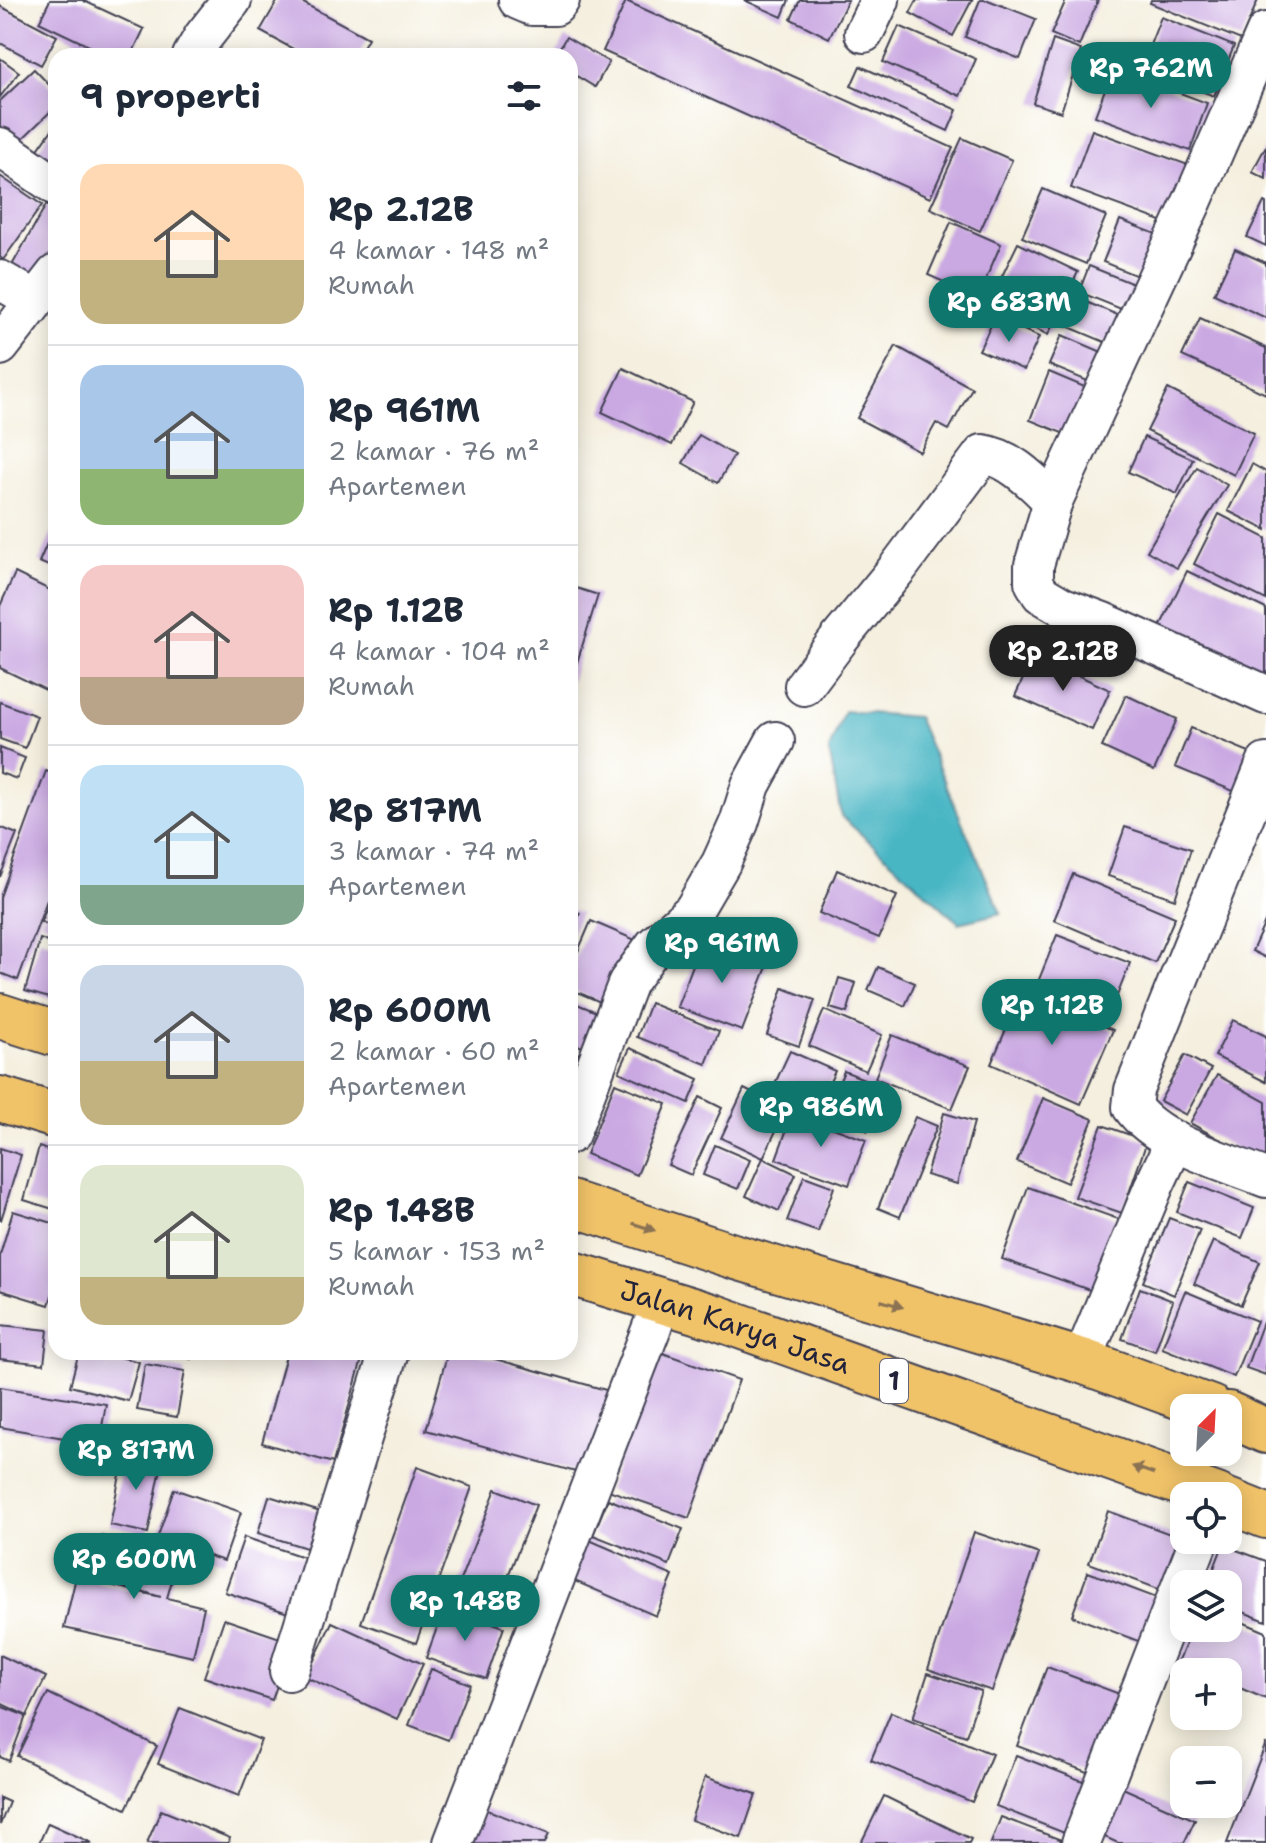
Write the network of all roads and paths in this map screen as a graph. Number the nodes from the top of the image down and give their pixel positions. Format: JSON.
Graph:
{"nodes":[{"id":1,"x":232,"y":0,"type":"edge"},
{"id":2,"x":1266,"y":32,"type":"edge"},
{"id":3,"x":197,"y":48,"type":"edge"},
{"id":4,"x":0,"y":147,"type":"edge"},
{"id":5,"x":48,"y":180,"type":"edge"},
{"id":6,"x":0,"y":280,"type":"edge"},
{"id":7,"x":46,"y":287,"type":"edge"},
{"id":8,"x":0,"y":346,"type":"edge"},
{"id":9,"x":1053,"y":501,"type":"junction"},
{"id":10,"x":804,"y":686,"type":"dead end"},
{"id":11,"x":1266,"y":695,"type":"edge"},
{"id":12,"x":775,"y":741,"type":"dead end"},
{"id":13,"x":1266,"y":763,"type":"edge"},
{"id":14,"x":0,"y":1016,"type":"edge"},
{"id":15,"x":48,"y":1031,"type":"edge"},
{"id":16,"x":0,"y":1099,"type":"edge"},
{"id":17,"x":578,"y":1113,"type":"edge"},
{"id":18,"x":48,"y":1114,"type":"edge"},
{"id":19,"x":1175,"y":1141,"type":"junction"},
{"id":20,"x":1266,"y":1178,"type":"edge"},
{"id":21,"x":578,"y":1206,"type":"edge"},
{"id":22,"x":733,"y":1256,"type":"junction"},
{"id":23,"x":578,"y":1275,"type":"edge"},
{"id":24,"x":662,"y":1301,"type":"junction"},
{"id":25,"x":715,"y":1317,"type":"junction"},
{"id":26,"x":386,"y":1360,"type":"edge"},
{"id":27,"x":1082,"y":1361,"type":"junction"},
{"id":28,"x":1173,"y":1394,"type":"edge"},
{"id":29,"x":1242,"y":1420,"type":"edge"},
{"id":30,"x":1266,"y":1431,"type":"edge"},
{"id":31,"x":1177,"y":1482,"type":"edge"},
{"id":32,"x":1242,"y":1507,"type":"edge"},
{"id":33,"x":1266,"y":1516,"type":"edge"},
{"id":34,"x":1194,"y":1554,"type":"edge"},
{"id":35,"x":289,"y":1671,"type":"dead end"},
{"id":36,"x":453,"y":1843,"type":"edge"},
{"id":37,"x":1081,"y":1843,"type":"edge"}],
"edges":[{"from":1,"to":3,"type":"street"},
{"from":2,"to":9,"type":"street"},
{"from":4,"to":5,"type":"street"},
{"from":6,"to":7,"type":"street"},
{"from":7,"to":8,"type":"street"},
{"from":9,"to":10,"type":"street"},
{"from":9,"to":11,"type":"street"},
{"from":12,"to":17,"type":"street"},
{"from":13,"to":19,"type":"street"},
{"from":14,"to":15,"type":"highway"},
{"from":16,"to":18,"type":"highway"},
{"from":19,"to":20,"type":"street"},
{"from":19,"to":27,"type":"street"},
{"from":21,"to":22,"type":"highway","one_way":true},
{"from":22,"to":25,"type":"highway"},
{"from":22,"to":27,"type":"highway","one_way":true},
{"from":23,"to":24,"type":"highway","name":"Jalan Karya Jasa","number":"1"},
{"from":24,"to":25,"type":"highway","name":"Jalan Karya Jasa","number":"1"},
{"from":24,"to":36,"type":"street"},
{"from":31,"to":25,"type":"highway","name":"Jalan Karya Jasa","number":"1","one_way":true},
{"from":26,"to":35,"type":"street"},
{"from":27,"to":28,"type":"highway"},
{"from":29,"to":30,"type":"highway"},
{"from":32,"to":33,"type":"highway"},
{"from":34,"to":37,"type":"street"}]}
